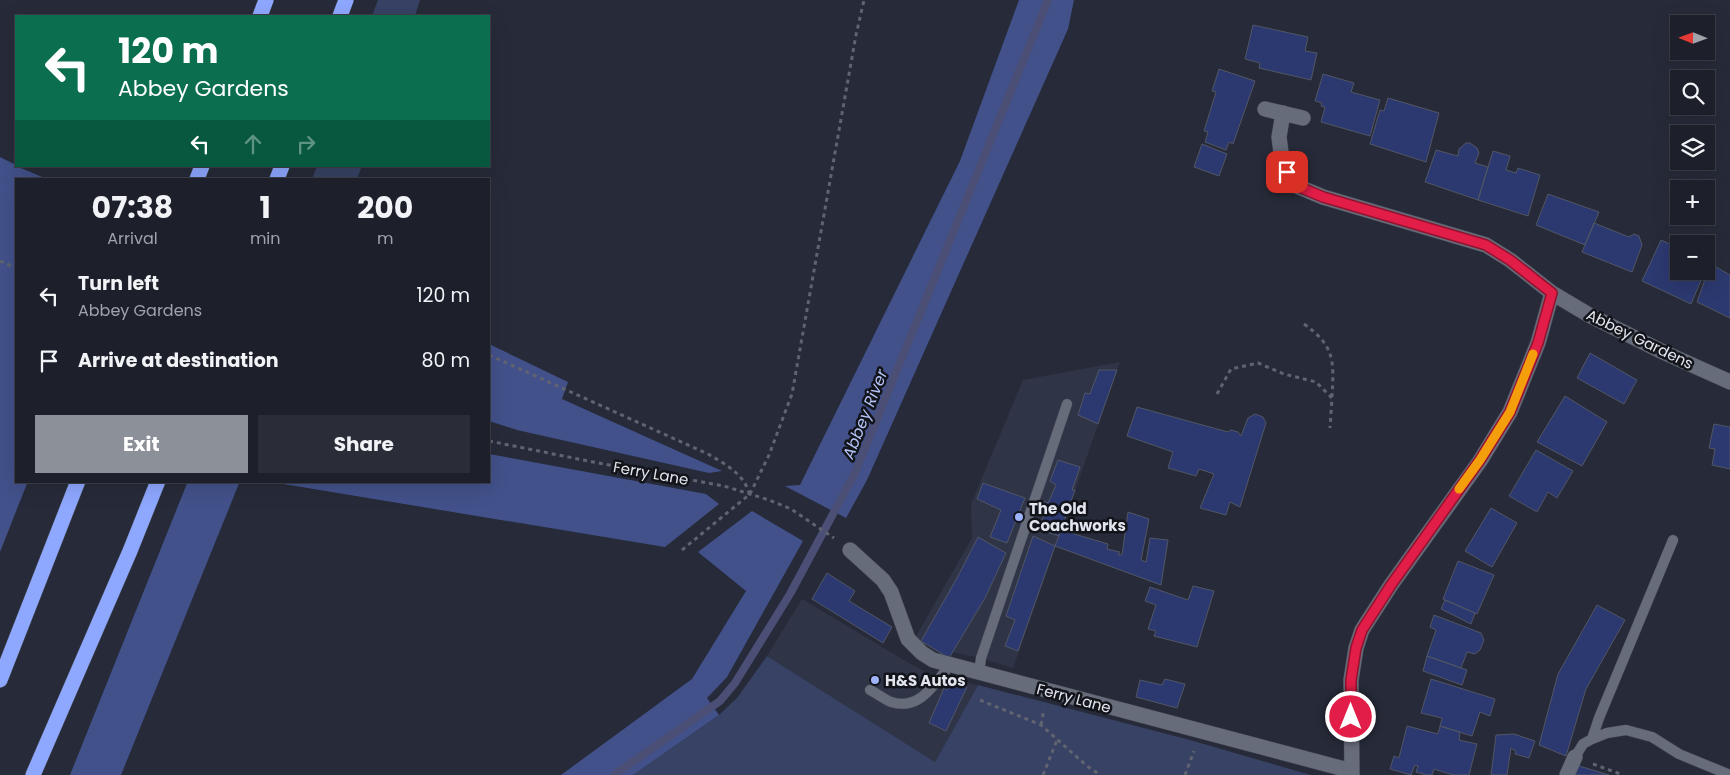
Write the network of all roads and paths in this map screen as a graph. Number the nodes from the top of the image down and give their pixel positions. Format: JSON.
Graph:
{"nodes":[{"id":1,"x":266,"y":0,"type":"edge"},
{"id":2,"x":346,"y":0,"type":"edge"},
{"id":3,"x":864,"y":0,"type":"edge"},
{"id":4,"x":260,"y":15,"type":"edge"},
{"id":5,"x":340,"y":15,"type":"edge"},
{"id":6,"x":1265,"y":109,"type":"dead end"},
{"id":7,"x":1283,"y":113,"type":"junction"},
{"id":8,"x":1303,"y":118,"type":"dead end"},
{"id":9,"x":0,"y":261,"type":"edge"},
{"id":10,"x":15,"y":268,"type":"edge"},
{"id":11,"x":1552,"y":293,"type":"junction"},
{"id":12,"x":1304,"y":324,"type":"dead end"},
{"id":13,"x":490,"y":355,"type":"edge"},
{"id":14,"x":1730,"y":382,"type":"edge"},
{"id":15,"x":1218,"y":394,"type":"dead end"},
{"id":16,"x":1332,"y":398,"type":"junction"},
{"id":17,"x":1067,"y":404,"type":"dead end"},
{"id":18,"x":1330,"y":428,"type":"dead end"},
{"id":19,"x":490,"y":441,"type":"edge"},
{"id":20,"x":77,"y":483,"type":"edge"},
{"id":21,"x":157,"y":483,"type":"edge"},
{"id":22,"x":750,"y":494,"type":"junction"},
{"id":23,"x":836,"y":540,"type":"dead end"},
{"id":24,"x":1673,"y":540,"type":"dead end"},
{"id":25,"x":682,"y":550,"type":"dead end"},
{"id":26,"x":850,"y":550,"type":"dead end"},
{"id":27,"x":949,"y":666,"type":"junction"},
{"id":28,"x":979,"y":674,"type":"junction"},
{"id":29,"x":0,"y":680,"type":"edge"},
{"id":30,"x":870,"y":690,"type":"dead end"},
{"id":31,"x":980,"y":700,"type":"dead end"},
{"id":32,"x":1592,"y":739,"type":"junction"},
{"id":33,"x":1057,"y":740,"type":"junction"},
{"id":34,"x":1194,"y":752,"type":"dead end"},
{"id":35,"x":1575,"y":757,"type":"junction"},
{"id":36,"x":1352,"y":773,"type":"edge"},
{"id":37,"x":33,"y":775,"type":"edge"},
{"id":38,"x":1043,"y":775,"type":"edge"},
{"id":39,"x":1100,"y":775,"type":"edge"},
{"id":40,"x":1185,"y":775,"type":"edge"},
{"id":41,"x":1567,"y":775,"type":"edge"},
{"id":42,"x":1623,"y":775,"type":"edge"},
{"id":43,"x":1730,"y":775,"type":"edge"}],
"edges":[{"from":1,"to":4,"type":"highway"},
{"from":2,"to":5,"type":"highway"},
{"from":3,"to":22,"type":"path"},
{"from":6,"to":7,"type":"street"},
{"from":7,"to":8,"type":"street"},
{"from":7,"to":11,"type":"street","name":"Abbey Gardens"},
{"from":9,"to":10,"type":"path"},
{"from":11,"to":14,"type":"street","name":"Abbey Gardens"},
{"from":11,"to":36,"type":"street"},
{"from":12,"to":16,"type":"path"},
{"from":13,"to":22,"type":"path"},
{"from":15,"to":16,"type":"path"},
{"from":16,"to":18,"type":"path"},
{"from":17,"to":28,"type":"lane"},
{"from":19,"to":22,"type":"path","name":"Ferry Lane"},
{"from":20,"to":29,"type":"highway"},
{"from":21,"to":37,"type":"highway"},
{"from":22,"to":23,"type":"path","name":"Ferry Lane"},
{"from":22,"to":25,"type":"path"},
{"from":24,"to":32,"type":"lane"},
{"from":26,"to":27,"type":"street","name":"Ferry Lane"},
{"from":27,"to":28,"type":"street","name":"Ferry Lane"},
{"from":27,"to":30,"type":"lane"},
{"from":28,"to":36,"type":"street","name":"Ferry Lane"},
{"from":31,"to":33,"type":"path"},
{"from":32,"to":35,"type":"lane"},
{"from":32,"to":43,"type":"lane"},
{"from":33,"to":38,"type":"path"},
{"from":33,"to":39,"type":"path"},
{"from":34,"to":40,"type":"path"},
{"from":35,"to":41,"type":"street"},
{"from":35,"to":42,"type":"path"}]}
